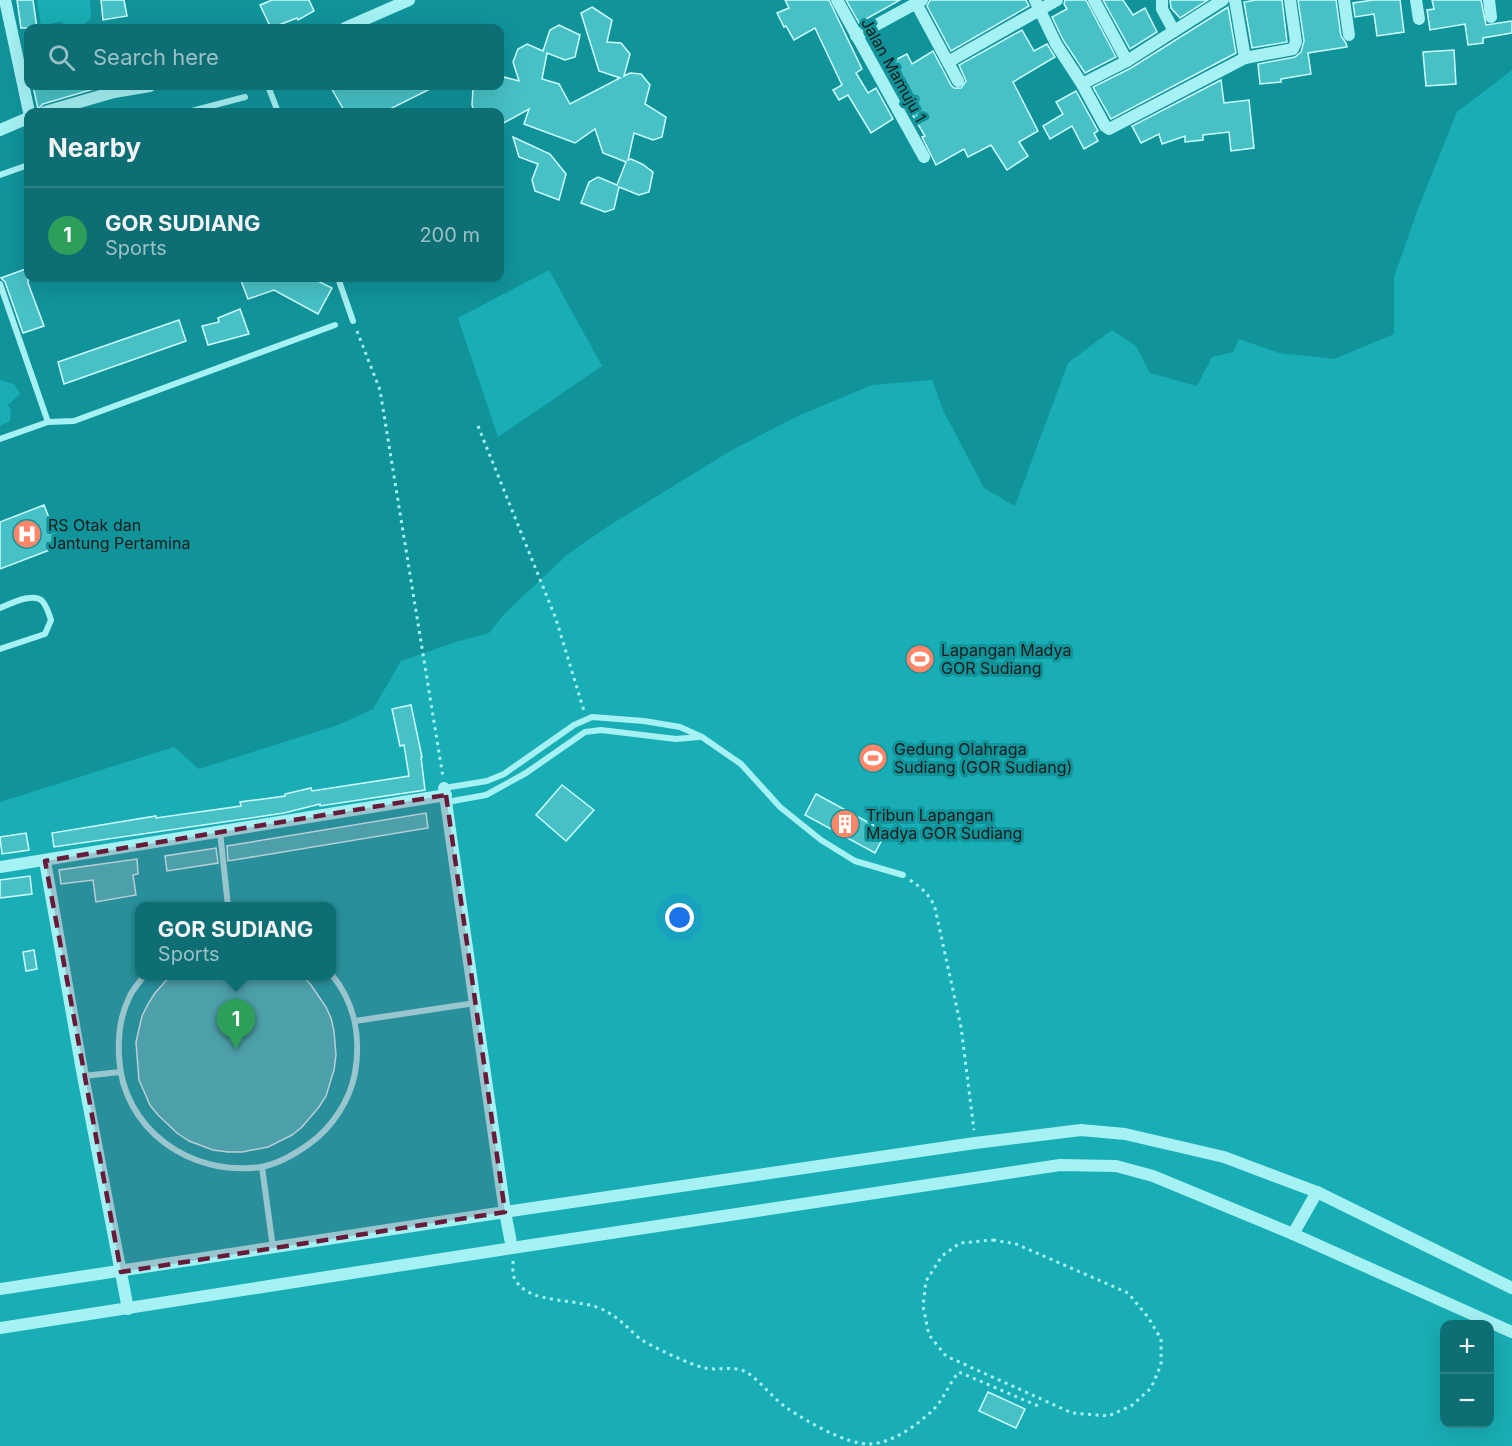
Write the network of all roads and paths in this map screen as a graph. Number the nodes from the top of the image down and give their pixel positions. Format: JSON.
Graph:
{"nodes":[{"id":1,"x":5,"y":0,"type":"edge"},
{"id":2,"x":837,"y":0,"type":"edge"},
{"id":3,"x":1057,"y":0,"type":"edge"},
{"id":4,"x":1094,"y":0,"type":"edge"},
{"id":5,"x":1162,"y":0,"type":"edge"},
{"id":6,"x":1223,"y":0,"type":"edge"},
{"id":7,"x":1235,"y":0,"type":"edge"},
{"id":8,"x":1290,"y":0,"type":"edge"},
{"id":9,"x":1344,"y":0,"type":"edge"},
{"id":10,"x":1416,"y":0,"type":"edge"},
{"id":11,"x":1489,"y":0,"type":"edge"},
{"id":12,"x":404,"y":1,"type":"edge"},
{"id":13,"x":919,"y":2,"type":"edge"},
{"id":14,"x":1038,"y":5,"type":"edge"},
{"id":15,"x":1491,"y":17,"type":"dead end"},
{"id":16,"x":1419,"y":19,"type":"dead end"},
{"id":17,"x":354,"y":24,"type":"edge"},
{"id":18,"x":1174,"y":31,"type":"junction"},
{"id":19,"x":1348,"y":35,"type":"dead end"},
{"id":20,"x":856,"y":36,"type":"junction"},
{"id":21,"x":1245,"y":58,"type":"junction"},
{"id":22,"x":1127,"y":61,"type":"junction"},
{"id":23,"x":948,"y":62,"type":"junction"},
{"id":24,"x":958,"y":81,"type":"dead end"},
{"id":25,"x":1082,"y":84,"type":"junction"},
{"id":26,"x":24,"y":89,"type":"edge"},
{"id":27,"x":24,"y":90,"type":"edge"},
{"id":28,"x":126,"y":90,"type":"edge"},
{"id":29,"x":270,"y":90,"type":"edge"},
{"id":30,"x":245,"y":96,"type":"dead end"},
{"id":31,"x":28,"y":108,"type":"edge"},
{"id":32,"x":59,"y":108,"type":"edge"},
{"id":33,"x":202,"y":108,"type":"edge"},
{"id":34,"x":276,"y":108,"type":"edge"},
{"id":35,"x":24,"y":120,"type":"edge"},
{"id":36,"x":0,"y":130,"type":"edge"},
{"id":37,"x":924,"y":157,"type":"dead end"},
{"id":38,"x":24,"y":166,"type":"edge"},
{"id":39,"x":0,"y":175,"type":"edge"},
{"id":40,"x":339,"y":282,"type":"edge"},
{"id":41,"x":0,"y":284,"type":"edge"},
{"id":42,"x":353,"y":321,"type":"joint"},
{"id":43,"x":335,"y":325,"type":"dead end"},
{"id":44,"x":48,"y":422,"type":"junction"},
{"id":45,"x":478,"y":426,"type":"dead end"},
{"id":46,"x":0,"y":439,"type":"edge"},
{"id":47,"x":0,"y":608,"type":"edge"},
{"id":48,"x":0,"y":649,"type":"edge"},
{"id":49,"x":587,"y":718,"type":"junction"},
{"id":50,"x":702,"y":737,"type":"junction"},
{"id":51,"x":446,"y":795,"type":"junction"},
{"id":52,"x":220,"y":832,"type":"junction"},
{"id":53,"x":45,"y":861,"type":"junction"},
{"id":54,"x":0,"y":867,"type":"edge"},
{"id":55,"x":903,"y":875,"type":"joint"},
{"id":56,"x":228,"y":902,"type":"edge"},
{"id":57,"x":141,"y":980,"type":"edge"},
{"id":58,"x":336,"y":980,"type":"edge"},
{"id":59,"x":475,"y":1003,"type":"junction"},
{"id":60,"x":355,"y":1021,"type":"junction"},
{"id":61,"x":120,"y":1072,"type":"junction"},
{"id":62,"x":82,"y":1076,"type":"junction"},
{"id":63,"x":975,"y":1143,"type":"junction"},
{"id":64,"x":262,"y":1167,"type":"junction"},
{"id":65,"x":1317,"y":1192,"type":"junction"},
{"id":66,"x":505,"y":1212,"type":"junction"},
{"id":67,"x":1293,"y":1234,"type":"junction"},
{"id":68,"x":273,"y":1248,"type":"junction"},
{"id":69,"x":512,"y":1248,"type":"junction"},
{"id":70,"x":120,"y":1272,"type":"junction"},
{"id":71,"x":1512,"y":1288,"type":"edge"},
{"id":72,"x":0,"y":1290,"type":"edge"},
{"id":73,"x":128,"y":1309,"type":"junction"},
{"id":74,"x":0,"y":1328,"type":"edge"},
{"id":75,"x":1512,"y":1332,"type":"edge"},
{"id":76,"x":1038,"y":1406,"type":"dead end"},
{"id":77,"x":1072,"y":1413,"type":"joint"}],
"edges":[{"from":1,"to":26,"type":"street"},
{"from":2,"to":20,"type":"street","name":"Jalan Mamuju 1"},
{"from":3,"to":14,"type":"street"},
{"from":4,"to":22,"type":"street"},
{"from":5,"to":18,"type":"street"},
{"from":6,"to":18,"type":"street"},
{"from":7,"to":21,"type":"street"},
{"from":8,"to":21,"type":"street"},
{"from":9,"to":19,"type":"street"},
{"from":10,"to":16,"type":"street"},
{"from":11,"to":15,"type":"street"},
{"from":12,"to":17,"type":"street"},
{"from":13,"to":20,"type":"street"},
{"from":13,"to":23,"type":"street"},
{"from":14,"to":23,"type":"street"},
{"from":14,"to":25,"type":"street"},
{"from":18,"to":22,"type":"street"},
{"from":20,"to":37,"type":"street","name":"Jalan Mamuju 1"},
{"from":21,"to":25,"type":"street"},
{"from":22,"to":25,"type":"street"},
{"from":23,"to":24,"type":"street"},
{"from":27,"to":31,"type":"street"},
{"from":28,"to":32,"type":"street"},
{"from":29,"to":34,"type":"lane"},
{"from":30,"to":33,"type":"lane"},
{"from":35,"to":36,"type":"street"},
{"from":38,"to":39,"type":"lane"},
{"from":40,"to":42,"type":"lane"},
{"from":41,"to":44,"type":"lane"},
{"from":42,"to":51,"type":"path"},
{"from":43,"to":44,"type":"lane"},
{"from":44,"to":46,"type":"lane"},
{"from":45,"to":49,"type":"path"},
{"from":47,"to":48,"type":"lane"},
{"from":49,"to":50,"type":"lane"},
{"from":49,"to":51,"type":"lane"},
{"from":50,"to":51,"type":"lane"},
{"from":50,"to":55,"type":"lane"},
{"from":51,"to":52,"type":"street"},
{"from":51,"to":59,"type":"street"},
{"from":52,"to":53,"type":"street"},
{"from":52,"to":56,"type":"lane"},
{"from":53,"to":54,"type":"street"},
{"from":53,"to":62,"type":"street"},
{"from":55,"to":63,"type":"path"},
{"from":57,"to":61,"type":"lane"},
{"from":58,"to":60,"type":"lane"},
{"from":59,"to":60,"type":"lane"},
{"from":59,"to":66,"type":"street"},
{"from":60,"to":64,"type":"lane"},
{"from":61,"to":62,"type":"lane"},
{"from":61,"to":64,"type":"lane"},
{"from":62,"to":70,"type":"street"},
{"from":63,"to":65,"type":"street"},
{"from":63,"to":66,"type":"street"},
{"from":64,"to":68,"type":"lane"},
{"from":65,"to":67,"type":"street"},
{"from":65,"to":71,"type":"street"},
{"from":66,"to":68,"type":"street"},
{"from":66,"to":69,"type":"street"},
{"from":67,"to":69,"type":"street"},
{"from":67,"to":75,"type":"street"},
{"from":68,"to":70,"type":"street"},
{"from":69,"to":73,"type":"street"},
{"from":69,"to":76,"type":"path"},
{"from":70,"to":72,"type":"street"},
{"from":70,"to":73,"type":"street"},
{"from":73,"to":74,"type":"street"},
{"from":77,"to":77,"type":"path"}]}
